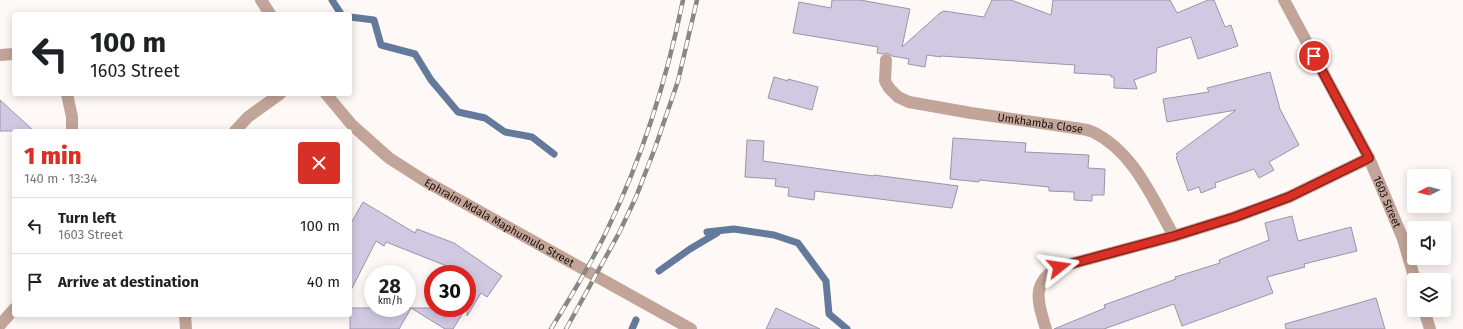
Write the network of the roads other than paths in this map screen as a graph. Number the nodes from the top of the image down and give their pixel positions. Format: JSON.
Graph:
{"nodes":[{"id":1,"x":261,"y":0,"type":"edge"},
{"id":2,"x":1284,"y":0,"type":"edge"},
{"id":3,"x":269,"y":12,"type":"edge"},
{"id":4,"x":12,"y":54,"type":"edge"},
{"id":5,"x":0,"y":55,"type":"edge"},
{"id":6,"x":886,"y":60,"type":"dead end"},
{"id":7,"x":67,"y":96,"type":"edge"},
{"id":8,"x":277,"y":96,"type":"edge"},
{"id":9,"x":328,"y":96,"type":"edge"},
{"id":10,"x":72,"y":129,"type":"edge"},
{"id":11,"x":237,"y":129,"type":"edge"},
{"id":12,"x":1369,"y":158,"type":"junction"},
{"id":13,"x":1174,"y":236,"type":"junction"},
{"id":14,"x":1413,"y":273,"type":"edge"},
{"id":15,"x":12,"y":311,"type":"edge"},
{"id":16,"x":185,"y":317,"type":"edge"},
{"id":17,"x":1426,"y":317,"type":"edge"},
{"id":18,"x":0,"y":325,"type":"edge"},
{"id":19,"x":186,"y":329,"type":"edge"},
{"id":20,"x":691,"y":329,"type":"edge"},
{"id":21,"x":1046,"y":329,"type":"edge"},
{"id":22,"x":1430,"y":329,"type":"edge"}],
"edges":[{"from":1,"to":3,"type":"street"},
{"from":2,"to":12,"type":"street","name":"1603 Street"},
{"from":4,"to":5,"type":"street"},
{"from":6,"to":13,"type":"street","name":"Umkhamba Close"},
{"from":7,"to":10,"type":"street"},
{"from":8,"to":11,"type":"street"},
{"from":9,"to":20,"type":"street","name":"Ephraim Mdala Maphumulo Street"},
{"from":12,"to":13,"type":"street"},
{"from":12,"to":14,"type":"street","name":"1603 Street"},
{"from":13,"to":21,"type":"street"},
{"from":15,"to":18,"type":"street"},
{"from":16,"to":19,"type":"street"},
{"from":17,"to":22,"type":"street"}]}
